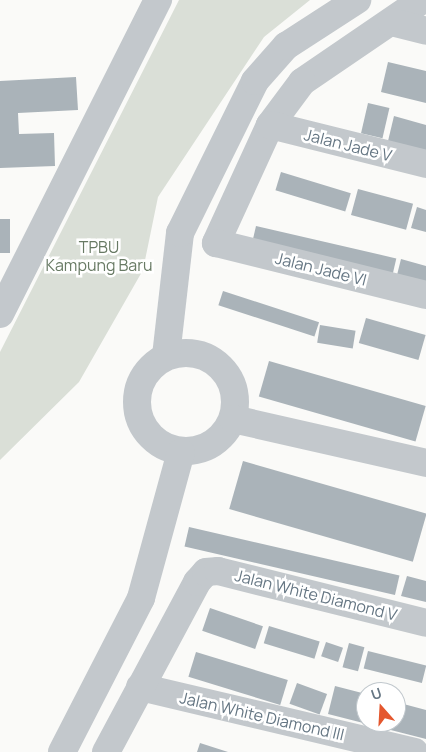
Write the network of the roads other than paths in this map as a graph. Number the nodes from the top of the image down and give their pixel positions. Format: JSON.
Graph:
{"nodes":[{"id":1,"x":158,"y":0,"type":"edge"},
{"id":2,"x":357,"y":0,"type":"edge"},
{"id":3,"x":422,"y":0,"type":"edge"},
{"id":4,"x":391,"y":22,"type":"junction"},
{"id":5,"x":426,"y":31,"type":"edge"},
{"id":6,"x":270,"y":126,"type":"junction"},
{"id":7,"x":426,"y":164,"type":"edge"},
{"id":8,"x":426,"y":296,"type":"edge"},
{"id":9,"x":0,"y":314,"type":"edge"},
{"id":10,"x":166,"y":356,"type":"junction"},
{"id":11,"x":233,"y":419,"type":"junction"},
{"id":12,"x":180,"y":452,"type":"junction"},
{"id":13,"x":426,"y":463,"type":"edge"},
{"id":14,"x":426,"y":623,"type":"edge"},
{"id":15,"x":140,"y":687,"type":"junction"},
{"id":16,"x":62,"y":752,"type":"edge"},
{"id":17,"x":106,"y":752,"type":"edge"},
{"id":18,"x":414,"y":752,"type":"edge"}],
"edges":[{"from":1,"to":9,"type":"street"},
{"from":2,"to":10,"type":"street"},
{"from":3,"to":4,"type":"street"},
{"from":4,"to":5,"type":"street"},
{"from":4,"to":6,"type":"street"},
{"from":6,"to":7,"type":"street","name":"Jalan Jade V"},
{"from":6,"to":8,"type":"street","name":"Jalan Jade VI"},
{"from":10,"to":11,"type":"street"},
{"from":10,"to":12,"type":"street"},
{"from":11,"to":12,"type":"street"},
{"from":11,"to":13,"type":"street"},
{"from":12,"to":16,"type":"street"},
{"from":14,"to":15,"type":"street","name":"Jalan White Diamond V"},
{"from":15,"to":17,"type":"street"},
{"from":15,"to":18,"type":"street","name":"Jalan White Diamond III"}]}
